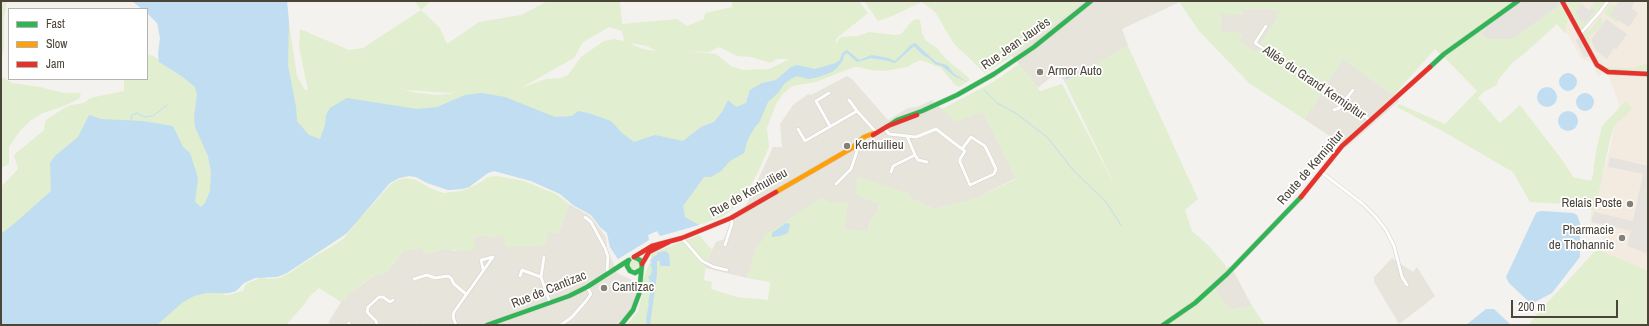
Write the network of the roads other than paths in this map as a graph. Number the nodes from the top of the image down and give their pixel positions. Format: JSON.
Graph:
{"nodes":[{"id":1,"x":1091,"y":1,"type":"edge"},
{"id":2,"x":1518,"y":1,"type":"edge"},
{"id":3,"x":1562,"y":1,"type":"edge"},
{"id":4,"x":1608,"y":1,"type":"edge"},
{"id":5,"x":1266,"y":26,"type":"dead end"},
{"id":6,"x":1580,"y":34,"type":"junction"},
{"id":7,"x":1648,"y":74,"type":"edge"},
{"id":8,"x":1353,"y":90,"type":"dead end"},
{"id":9,"x":829,"y":93,"type":"dead end"},
{"id":10,"x":849,"y":100,"type":"dead end"},
{"id":11,"x":1344,"y":103,"type":"junction"},
{"id":12,"x":1334,"y":110,"type":"dead end"},
{"id":13,"x":856,"y":111,"type":"junction"},
{"id":14,"x":1370,"y":122,"type":"junction"},
{"id":15,"x":830,"y":126,"type":"junction"},
{"id":16,"x":886,"y":127,"type":"junction"},
{"id":17,"x":798,"y":129,"type":"dead end"},
{"id":18,"x":875,"y":132,"type":"junction"},
{"id":19,"x":907,"y":136,"type":"junction"},
{"id":20,"x":855,"y":145,"type":"junction"},
{"id":21,"x":962,"y":149,"type":"junction"},
{"id":22,"x":915,"y":155,"type":"junction"},
{"id":23,"x":927,"y":162,"type":"dead end"},
{"id":24,"x":891,"y":172,"type":"dead end"},
{"id":25,"x":1321,"y":172,"type":"junction"},
{"id":26,"x":836,"y":184,"type":"dead end"},
{"id":27,"x":585,"y":217,"type":"dead end"},
{"id":28,"x":731,"y":218,"type":"junction"},
{"id":29,"x":682,"y":238,"type":"junction"},
{"id":30,"x":669,"y":242,"type":"junction"},
{"id":31,"x":725,"y":245,"type":"dead end"},
{"id":32,"x":544,"y":256,"type":"dead end"},
{"id":33,"x":634,"y":257,"type":"junction"},
{"id":34,"x":629,"y":260,"type":"junction"},
{"id":35,"x":642,"y":264,"type":"junction"},
{"id":36,"x":484,"y":269,"type":"junction"},
{"id":37,"x":617,"y":269,"type":"junction"},
{"id":38,"x":640,"y":270,"type":"junction"},
{"id":39,"x":727,"y":270,"type":"dead end"},
{"id":40,"x":631,"y":272,"type":"junction"},
{"id":41,"x":610,"y":273,"type":"junction"},
{"id":42,"x":520,"y":276,"type":"dead end"},
{"id":43,"x":541,"y":277,"type":"junction"},
{"id":44,"x":414,"y":279,"type":"dead end"},
{"id":45,"x":639,"y":284,"type":"junction"},
{"id":46,"x":1407,"y":285,"type":"dead end"},
{"id":47,"x":587,"y":287,"type":"junction"},
{"id":48,"x":466,"y":294,"type":"junction"},
{"id":49,"x":393,"y":300,"type":"dead end"},
{"id":50,"x":550,"y":303,"type":"junction"},
{"id":51,"x":377,"y":325,"type":"edge"},
{"id":52,"x":422,"y":325,"type":"edge"},
{"id":53,"x":426,"y":325,"type":"edge"},
{"id":54,"x":456,"y":325,"type":"edge"},
{"id":55,"x":487,"y":325,"type":"edge"},
{"id":56,"x":561,"y":325,"type":"edge"},
{"id":57,"x":621,"y":325,"type":"edge"},
{"id":58,"x":1163,"y":325,"type":"edge"}],
"edges":[{"from":1,"to":16,"type":"street","name":"Rue Jean Jaurès"},
{"from":2,"to":14,"type":"street","name":"Route de Kernipitur"},
{"from":3,"to":6,"type":"street"},
{"from":4,"to":6,"type":"street"},
{"from":5,"to":11,"type":"street","name":"Allée du Grand Kernipitur"},
{"from":6,"to":7,"type":"street"},
{"from":8,"to":11,"type":"street"},
{"from":9,"to":15,"type":"street"},
{"from":10,"to":13,"type":"street"},
{"from":11,"to":12,"type":"street"},
{"from":11,"to":14,"type":"street","name":"Allée du Grand Kernipitur"},
{"from":13,"to":15,"type":"street"},
{"from":13,"to":18,"type":"street"},
{"from":14,"to":25,"type":"street","name":"Route de Kernipitur"},
{"from":15,"to":17,"type":"street"},
{"from":16,"to":18,"type":"street"},
{"from":16,"to":19,"type":"street"},
{"from":18,"to":20,"type":"street","name":"Rue de Kerhuilieu"},
{"from":19,"to":21,"type":"street"},
{"from":19,"to":22,"type":"street"},
{"from":20,"to":26,"type":"street"},
{"from":20,"to":28,"type":"street","name":"Rue de Kerhuilieu"},
{"from":21,"to":21,"type":"street"},
{"from":22,"to":23,"type":"street"},
{"from":22,"to":24,"type":"street"},
{"from":25,"to":46,"type":"street"},
{"from":25,"to":58,"type":"street","name":"Route de Kernipitur"},
{"from":27,"to":41,"type":"street"},
{"from":28,"to":29,"type":"street","name":"Rue de Kerhuilieu"},
{"from":28,"to":31,"type":"street"},
{"from":29,"to":30,"type":"street","name":"Rue de Kerhuilieu"},
{"from":29,"to":39,"type":"street"},
{"from":30,"to":33,"type":"street","name":"Rue de Kerhuilieu"},
{"from":30,"to":35,"type":"street","name":"Rue de Kerhuilieu"},
{"from":32,"to":43,"type":"street"},
{"from":33,"to":34,"type":"street"},
{"from":33,"to":35,"type":"street"},
{"from":34,"to":37,"type":"street","name":"Rue de Cantizac"},
{"from":34,"to":40,"type":"street"},
{"from":35,"to":38,"type":"street"},
{"from":36,"to":36,"type":"street"},
{"from":36,"to":48,"type":"street"},
{"from":37,"to":40,"type":"street"},
{"from":37,"to":41,"type":"street","name":"Rue de Cantizac"},
{"from":38,"to":40,"type":"street"},
{"from":38,"to":45,"type":"street"},
{"from":40,"to":45,"type":"street"},
{"from":41,"to":47,"type":"street","name":"Rue de Cantizac"},
{"from":42,"to":43,"type":"street"},
{"from":43,"to":50,"type":"street"},
{"from":44,"to":48,"type":"street"},
{"from":45,"to":57,"type":"street"},
{"from":47,"to":50,"type":"street","name":"Rue de Cantizac"},
{"from":47,"to":56,"type":"street"},
{"from":48,"to":54,"type":"street"},
{"from":49,"to":51,"type":"street"},
{"from":50,"to":55,"type":"street","name":"Rue de Cantizac"},
{"from":52,"to":53,"type":"street"}]}
